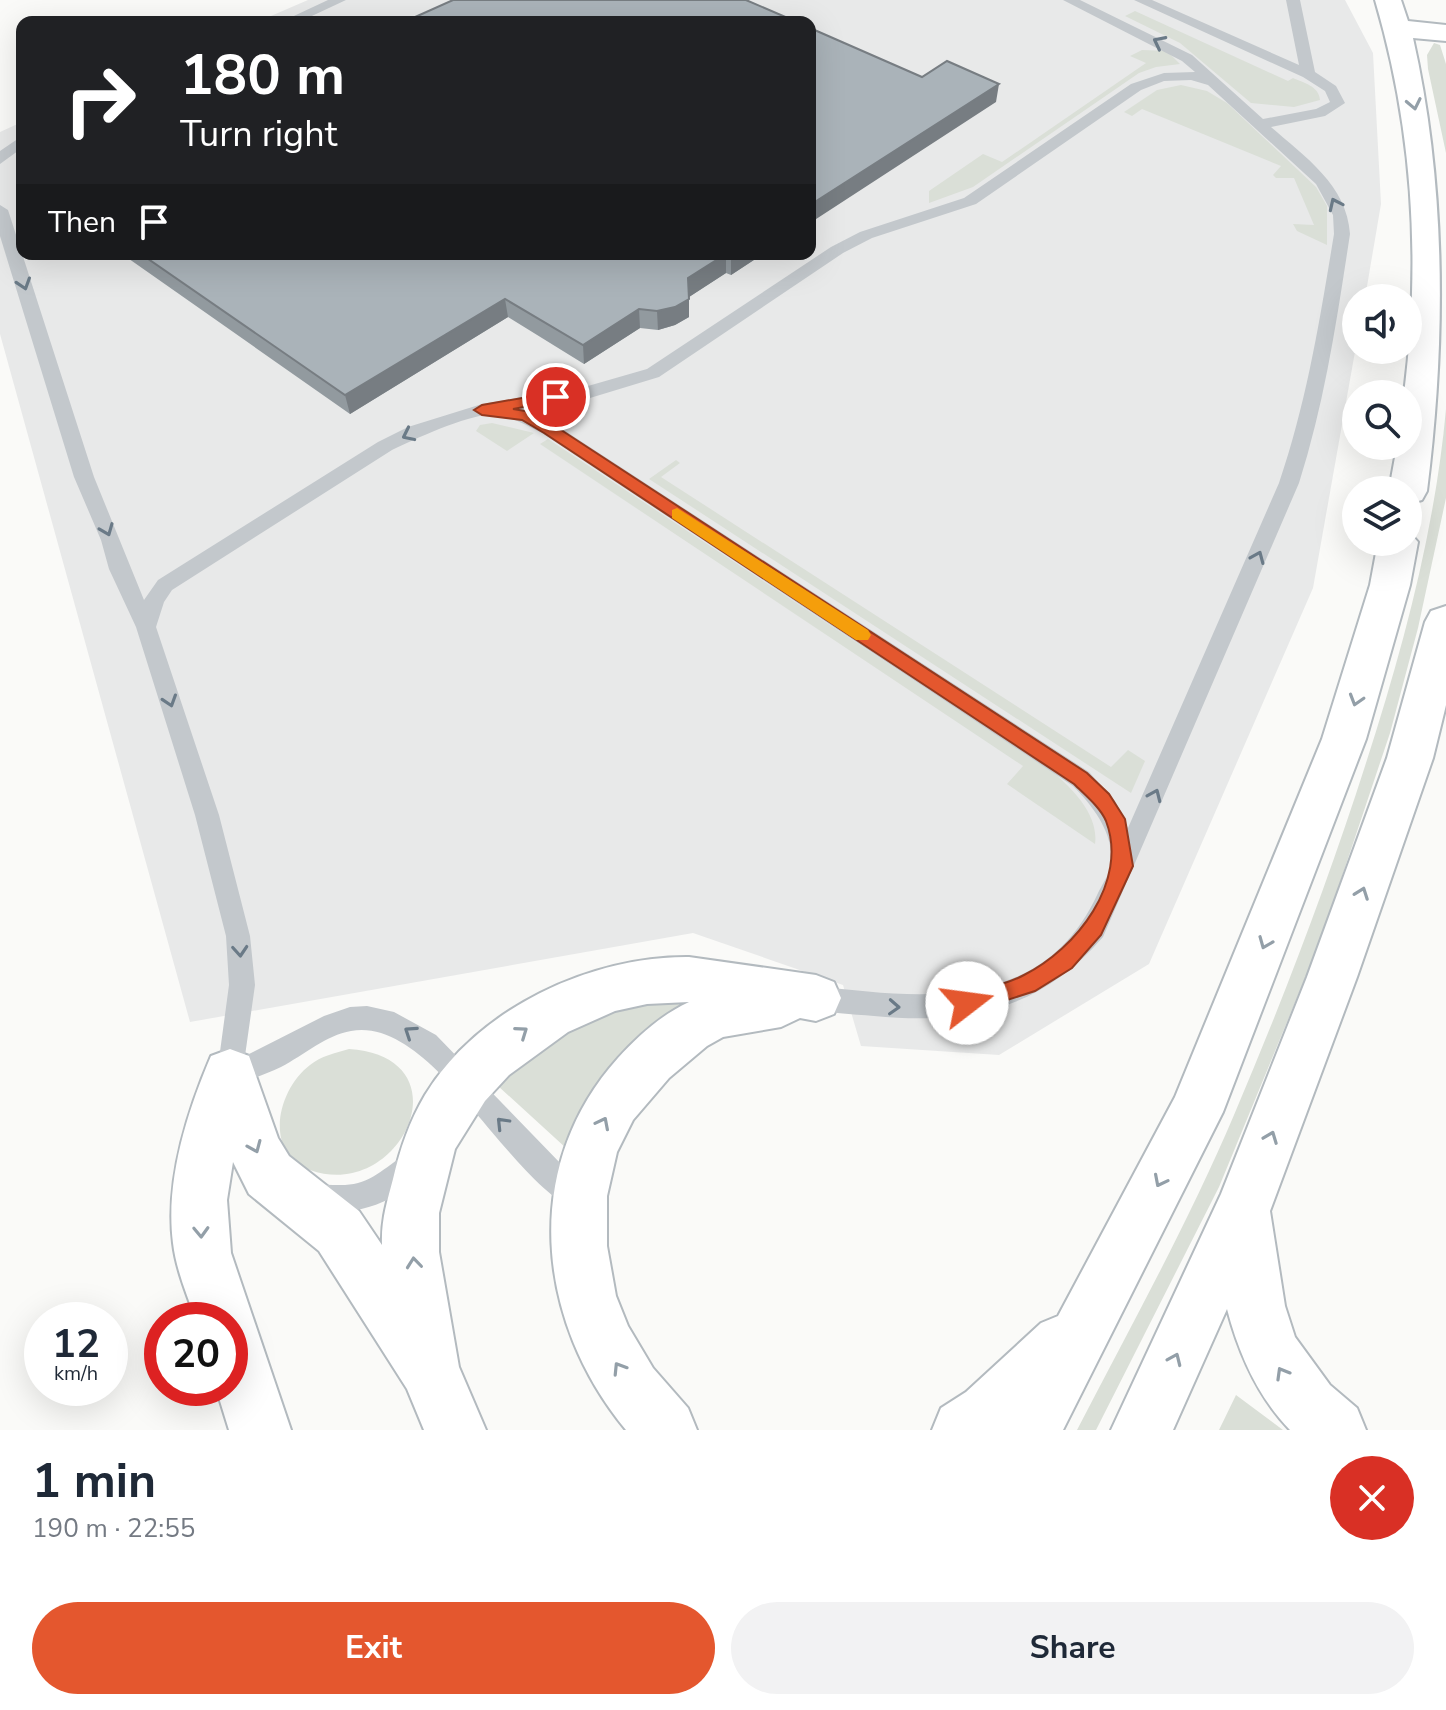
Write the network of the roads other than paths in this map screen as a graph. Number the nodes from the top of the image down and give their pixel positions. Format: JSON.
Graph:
{"nodes":[{"id":1,"x":339,"y":0,"type":"edge"},
{"id":2,"x":1070,"y":0,"type":"edge"},
{"id":3,"x":1141,"y":0,"type":"edge"},
{"id":4,"x":1293,"y":0,"type":"edge"},
{"id":5,"x":1393,"y":14,"type":"edge"},
{"id":6,"x":302,"y":16,"type":"edge"},
{"id":7,"x":1446,"y":33,"type":"edge"},
{"id":8,"x":1308,"y":74,"type":"junction"},
{"id":9,"x":1221,"y":88,"type":"junction"},
{"id":10,"x":1261,"y":124,"type":"junction"},
{"id":11,"x":16,"y":145,"type":"edge"},
{"id":12,"x":0,"y":159,"type":"edge"},
{"id":13,"x":0,"y":210,"type":"edge"},
{"id":14,"x":482,"y":410,"type":"junction"},
{"id":15,"x":1410,"y":476,"type":"edge"},
{"id":16,"x":1395,"y":556,"type":"edge"},
{"id":17,"x":1446,"y":622,"type":"edge"},
{"id":18,"x":146,"y":627,"type":"junction"},
{"id":19,"x":1123,"y":866,"type":"junction"},
{"id":20,"x":816,"y":998,"type":"junction"},
{"id":21,"x":230,"y":1074,"type":"junction"},
{"id":22,"x":466,"y":1086,"type":"junction"},
{"id":23,"x":430,"y":1141,"type":"junction"},
{"id":24,"x":292,"y":1192,"type":"junction"},
{"id":25,"x":578,"y":1197,"type":"junction"},
{"id":26,"x":1243,"y":1209,"type":"junction"},
{"id":27,"x":219,"y":1302,"type":"edge"},
{"id":28,"x":1090,"y":1318,"type":"junction"},
{"id":29,"x":429,"y":1368,"type":"junction"},
{"id":30,"x":248,"y":1392,"type":"edge"},
{"id":31,"x":260,"y":1430,"type":"edge"},
{"id":32,"x":455,"y":1430,"type":"edge"},
{"id":33,"x":666,"y":1430,"type":"edge"},
{"id":34,"x":963,"y":1430,"type":"edge"},
{"id":35,"x":1030,"y":1430,"type":"edge"},
{"id":36,"x":1142,"y":1430,"type":"edge"},
{"id":37,"x":1335,"y":1430,"type":"edge"}],
"edges":[{"from":1,"to":6,"type":"lane"},
{"from":9,"to":2,"type":"lane","one_way":true},
{"from":3,"to":8,"type":"lane"},
{"from":4,"to":8,"type":"lane"},
{"from":5,"to":7,"type":"main road"},
{"from":5,"to":15,"type":"main road","one_way":true},
{"from":8,"to":10,"type":"lane"},
{"from":9,"to":10,"type":"lane"},
{"from":9,"to":14,"type":"lane"},
{"from":19,"to":10,"type":"lane","one_way":true},
{"from":11,"to":12,"type":"lane"},
{"from":13,"to":18,"type":"lane","one_way":true},
{"from":14,"to":18,"type":"lane","one_way":true},
{"from":14,"to":19,"type":"lane"},
{"from":16,"to":28,"type":"main road","one_way":true},
{"from":26,"to":17,"type":"main road","one_way":true},
{"from":18,"to":21,"type":"lane","one_way":true},
{"from":20,"to":19,"type":"lane","one_way":true},
{"from":22,"to":20,"type":"main road","one_way":true},
{"from":25,"to":20,"type":"main road","one_way":true},
{"from":22,"to":21,"type":"lane","one_way":true},
{"from":21,"to":24,"type":"main road","one_way":true},
{"from":21,"to":27,"type":"main road","one_way":true},
{"from":22,"to":23,"type":"main road"},
{"from":25,"to":22,"type":"lane","one_way":true},
{"from":23,"to":24,"type":"lane"},
{"from":29,"to":23,"type":"main road","one_way":true},
{"from":24,"to":29,"type":"main road"},
{"from":33,"to":25,"type":"main road","one_way":true},
{"from":36,"to":26,"type":"main road","one_way":true},
{"from":37,"to":26,"type":"main road","one_way":true},
{"from":28,"to":34,"type":"main road"},
{"from":28,"to":35,"type":"main road"},
{"from":29,"to":32,"type":"main road"},
{"from":30,"to":31,"type":"main road"}]}
